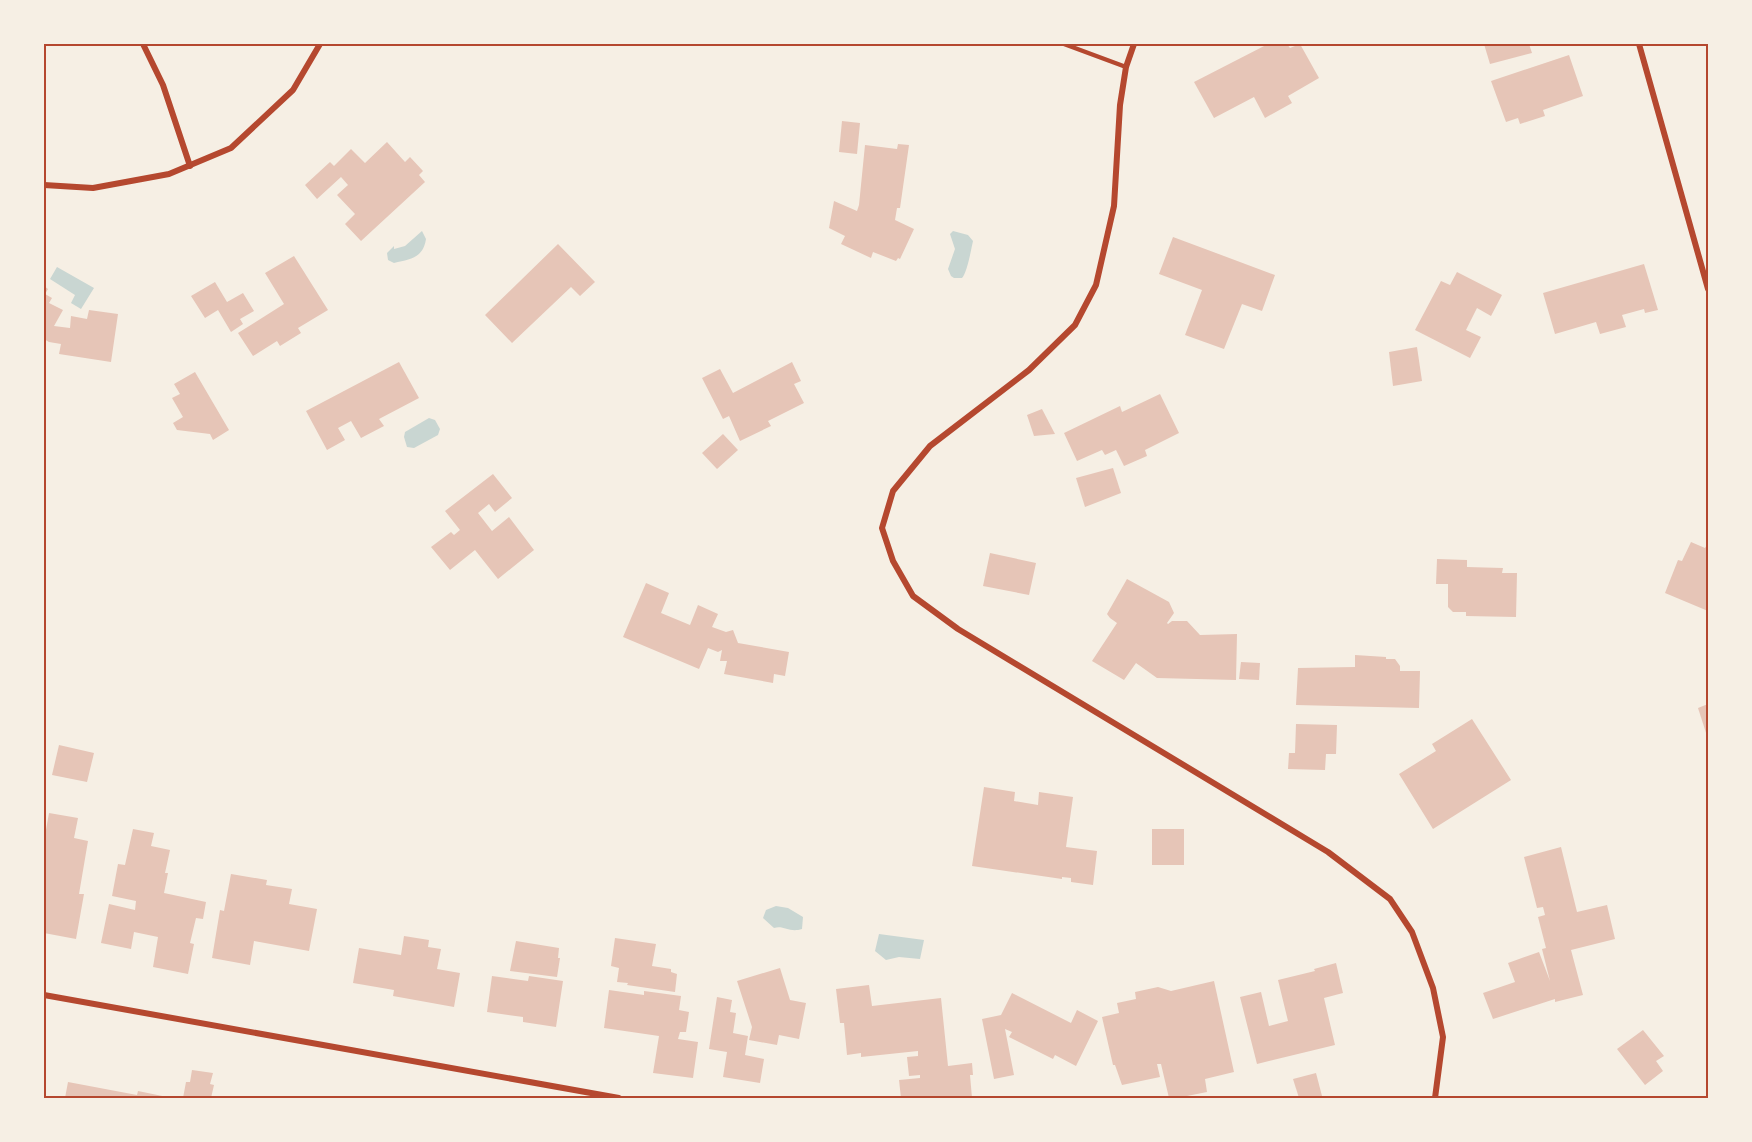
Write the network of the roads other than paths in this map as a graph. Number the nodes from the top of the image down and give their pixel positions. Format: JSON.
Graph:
{"nodes":[{"id":1,"x":143,"y":44,"type":"edge"},
{"id":2,"x":320,"y":44,"type":"edge"},
{"id":3,"x":1064,"y":44,"type":"edge"},
{"id":4,"x":1134,"y":44,"type":"edge"},
{"id":5,"x":1639,"y":44,"type":"edge"},
{"id":6,"x":1126,"y":66,"type":"junction"},
{"id":7,"x":190,"y":166,"type":"junction"},
{"id":8,"x":44,"y":185,"type":"edge"},
{"id":9,"x":1708,"y":289,"type":"edge"},
{"id":10,"x":44,"y":995,"type":"edge"},
{"id":11,"x":619,"y":1098,"type":"edge"},
{"id":12,"x":1435,"y":1098,"type":"edge"}],
"edges":[{"from":1,"to":7,"type":"street"},
{"from":2,"to":7,"type":"street"},
{"from":3,"to":6,"type":"lane"},
{"from":4,"to":6,"type":"street"},
{"from":5,"to":9,"type":"street"},
{"from":6,"to":12,"type":"street"},
{"from":7,"to":8,"type":"street"},
{"from":10,"to":11,"type":"street"}]}
